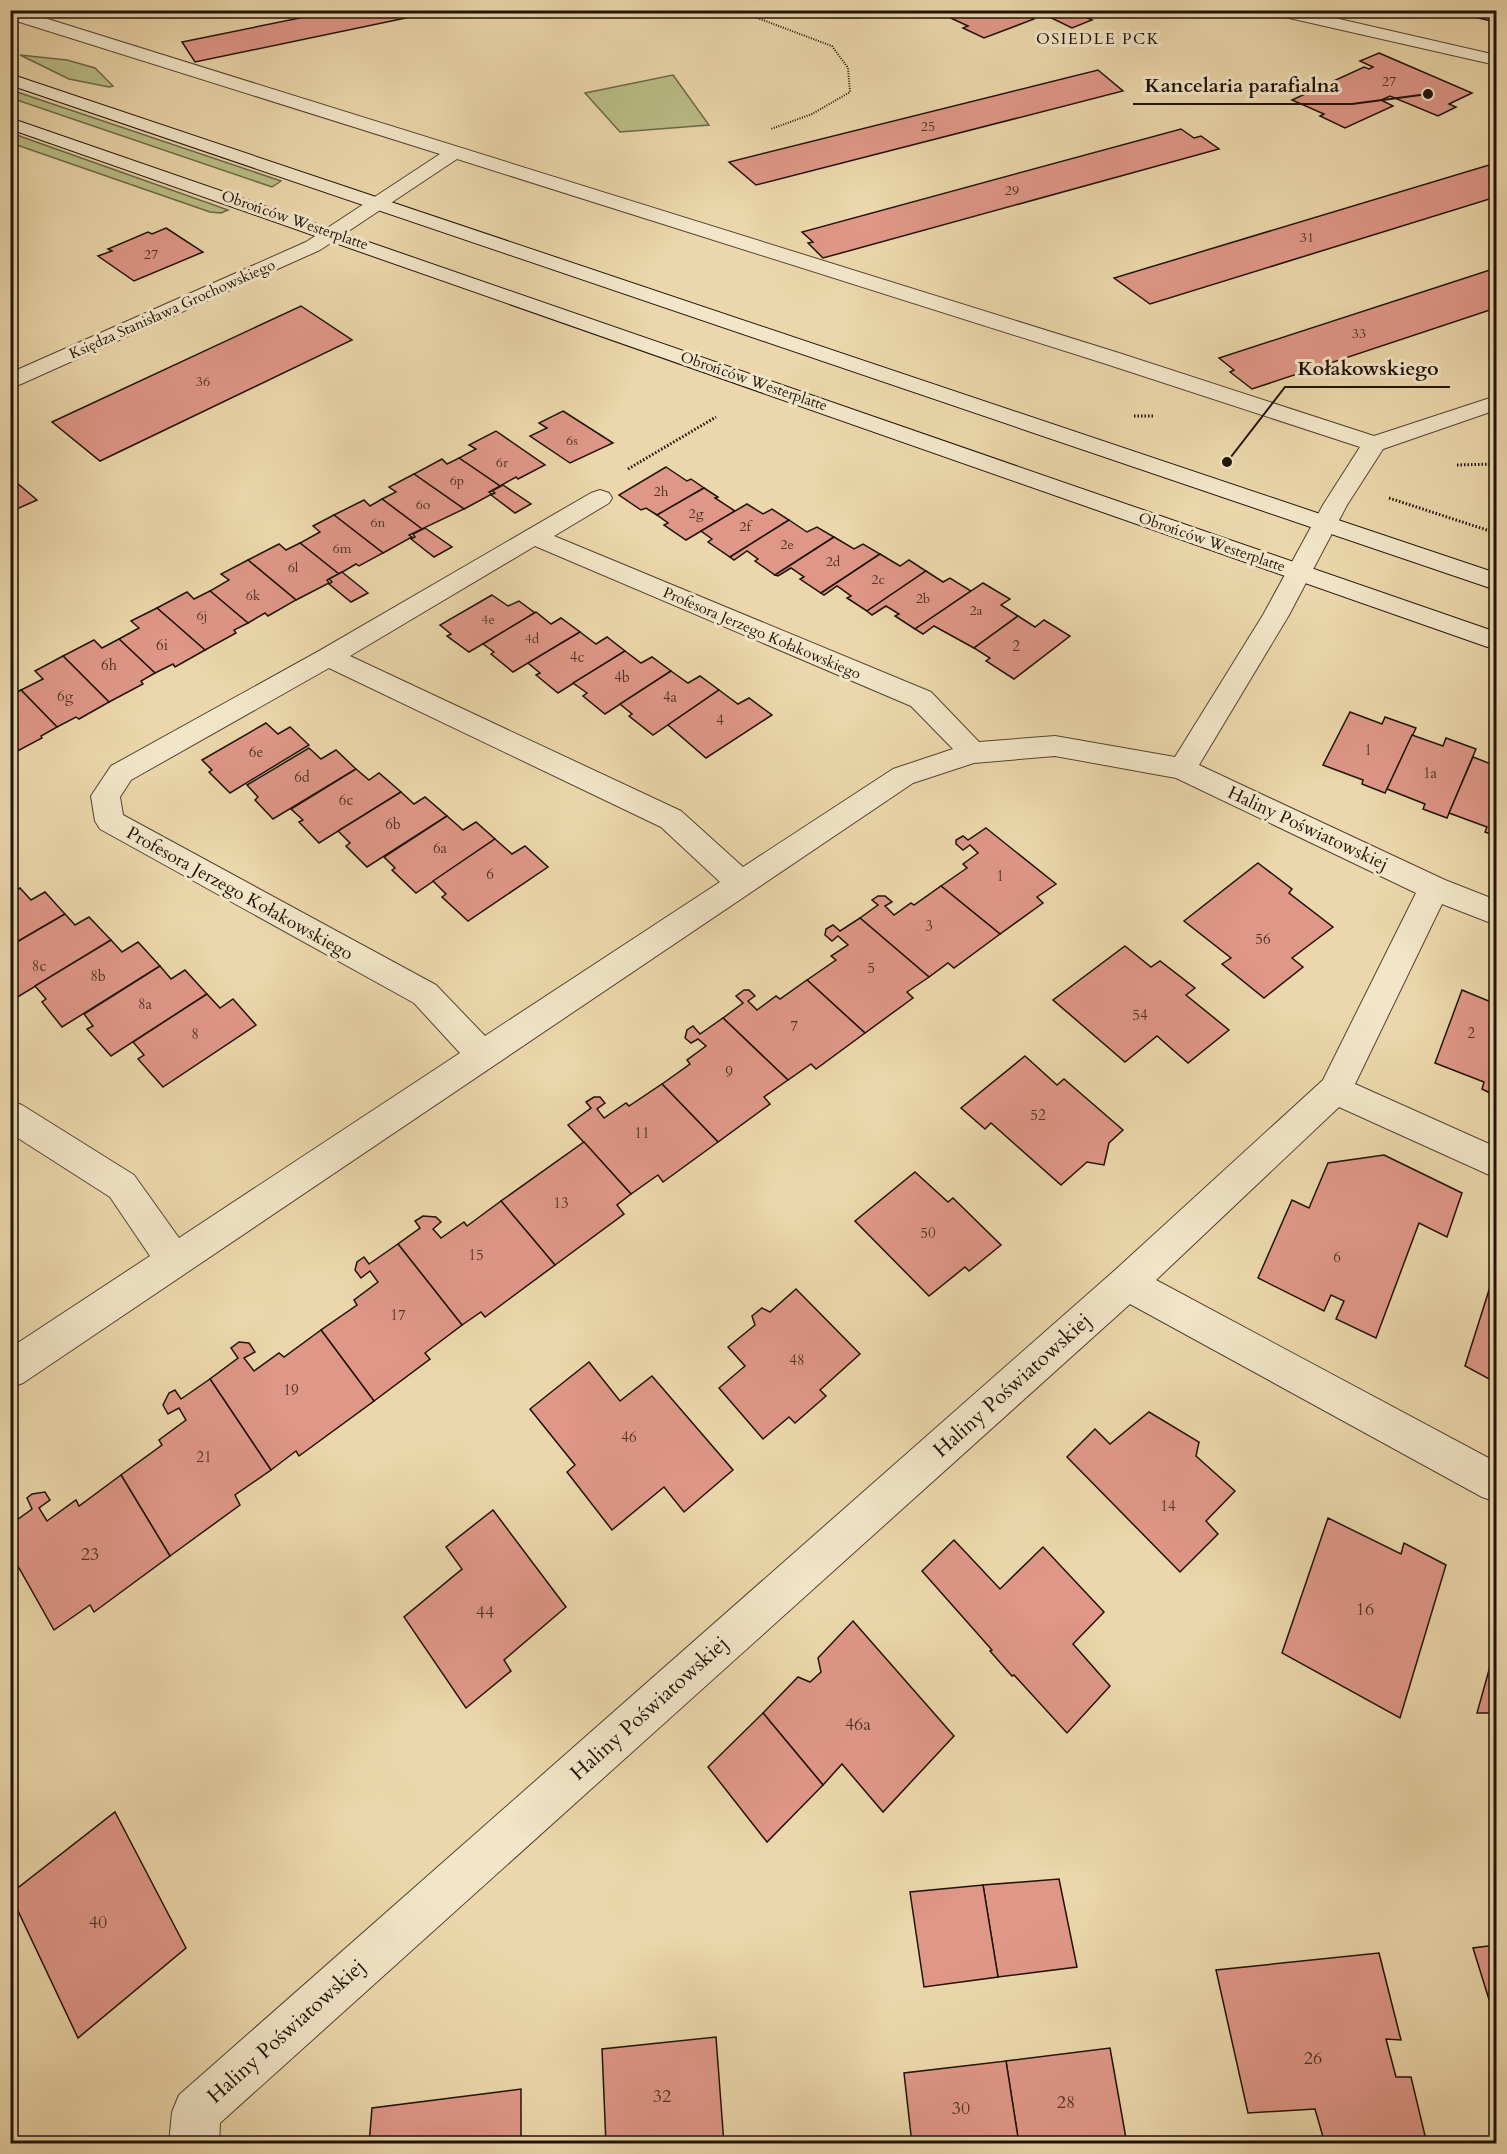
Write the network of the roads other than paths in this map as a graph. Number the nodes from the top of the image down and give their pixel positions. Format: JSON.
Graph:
{"nodes":[{"id":1,"x":1276,"y":10,"type":"edge"},
{"id":2,"x":10,"y":14,"type":"edge"},
{"id":3,"x":1497,"y":60,"type":"edge"},
{"id":4,"x":10,"y":79,"type":"edge"},
{"id":5,"x":10,"y":123,"type":"edge"},
{"id":6,"x":454,"y":153,"type":"junction"},
{"id":7,"x":376,"y":203,"type":"junction"},
{"id":8,"x":332,"y":233,"type":"junction"},
{"id":9,"x":10,"y":382,"type":"edge"},
{"id":10,"x":1497,"y":404,"type":"edge"},
{"id":11,"x":1374,"y":444,"type":"junction"},
{"id":12,"x":600,"y":498,"type":"road end"},
{"id":13,"x":1325,"y":525,"type":"junction"},
{"id":14,"x":535,"y":537,"type":"junction"},
{"id":15,"x":1300,"y":572,"type":"junction"},
{"id":16,"x":1497,"y":582,"type":"edge"},
{"id":17,"x":1497,"y":641,"type":"edge"},
{"id":18,"x":328,"y":657,"type":"junction"},
{"id":19,"x":973,"y":753,"type":"junction"},
{"id":20,"x":1182,"y":769,"type":"junction"},
{"id":21,"x":742,"y":884,"type":"junction"},
{"id":22,"x":1434,"y":888,"type":"junction"},
{"id":23,"x":1497,"y":913,"type":"edge"},
{"id":24,"x":483,"y":1056,"type":"junction"},
{"id":25,"x":1335,"y":1090,"type":"junction"},
{"id":26,"x":10,"y":1115,"type":"edge"},
{"id":27,"x":1497,"y":1163,"type":"edge"},
{"id":28,"x":174,"y":1261,"type":"junction"},
{"id":29,"x":1127,"y":1283,"type":"junction"},
{"id":30,"x":10,"y":1370,"type":"edge"},
{"id":31,"x":1497,"y":1483,"type":"edge"},
{"id":32,"x":194,"y":2144,"type":"edge"}],
"edges":[{"from":1,"to":3,"type":"street"},
{"from":2,"to":6,"type":"street"},
{"from":4,"to":7,"type":"street"},
{"from":5,"to":8,"type":"street","name":"Obrońców Westerplatte"},
{"from":6,"to":7,"type":"street","name":"Księdza Stanisława Grochowskiego"},
{"from":6,"to":11,"type":"street"},
{"from":7,"to":8,"type":"street","name":"Księdza Stanisława Grochowskiego"},
{"from":7,"to":13,"type":"street"},
{"from":8,"to":9,"type":"street","name":"Księdza Stanisława Grochowskiego"},
{"from":8,"to":15,"type":"street","name":"Obrońców Westerplatte"},
{"from":10,"to":11,"type":"street"},
{"from":11,"to":13,"type":"street"},
{"from":12,"to":14,"type":"street","name":"Profesora Jerzego Kołakowskiego"},
{"from":13,"to":15,"type":"street"},
{"from":13,"to":16,"type":"street"},
{"from":14,"to":18,"type":"street","name":"Profesora Jerzego Kołakowskiego"},
{"from":14,"to":19,"type":"street","name":"Profesora Jerzego Kołakowskiego"},
{"from":15,"to":17,"type":"street","name":"Obrońców Westerplatte"},
{"from":15,"to":20,"type":"street"},
{"from":18,"to":21,"type":"street"},
{"from":18,"to":24,"type":"street","name":"Profesora Jerzego Kołakowskiego"},
{"from":19,"to":20,"type":"street"},
{"from":19,"to":21,"type":"street"},
{"from":20,"to":22,"type":"street","name":"Haliny Poświatowskiej"},
{"from":21,"to":24,"type":"street"},
{"from":22,"to":23,"type":"street","name":"Haliny Poświatowskiej"},
{"from":22,"to":25,"type":"street","name":"Haliny Poświatowskiej"},
{"from":24,"to":28,"type":"street"},
{"from":25,"to":27,"type":"street"},
{"from":25,"to":29,"type":"street","name":"Haliny Poświatowskiej"},
{"from":26,"to":28,"type":"street"},
{"from":28,"to":30,"type":"street"},
{"from":29,"to":31,"type":"street"},
{"from":29,"to":32,"type":"street","name":"Haliny Poświatowskiej"}]}
